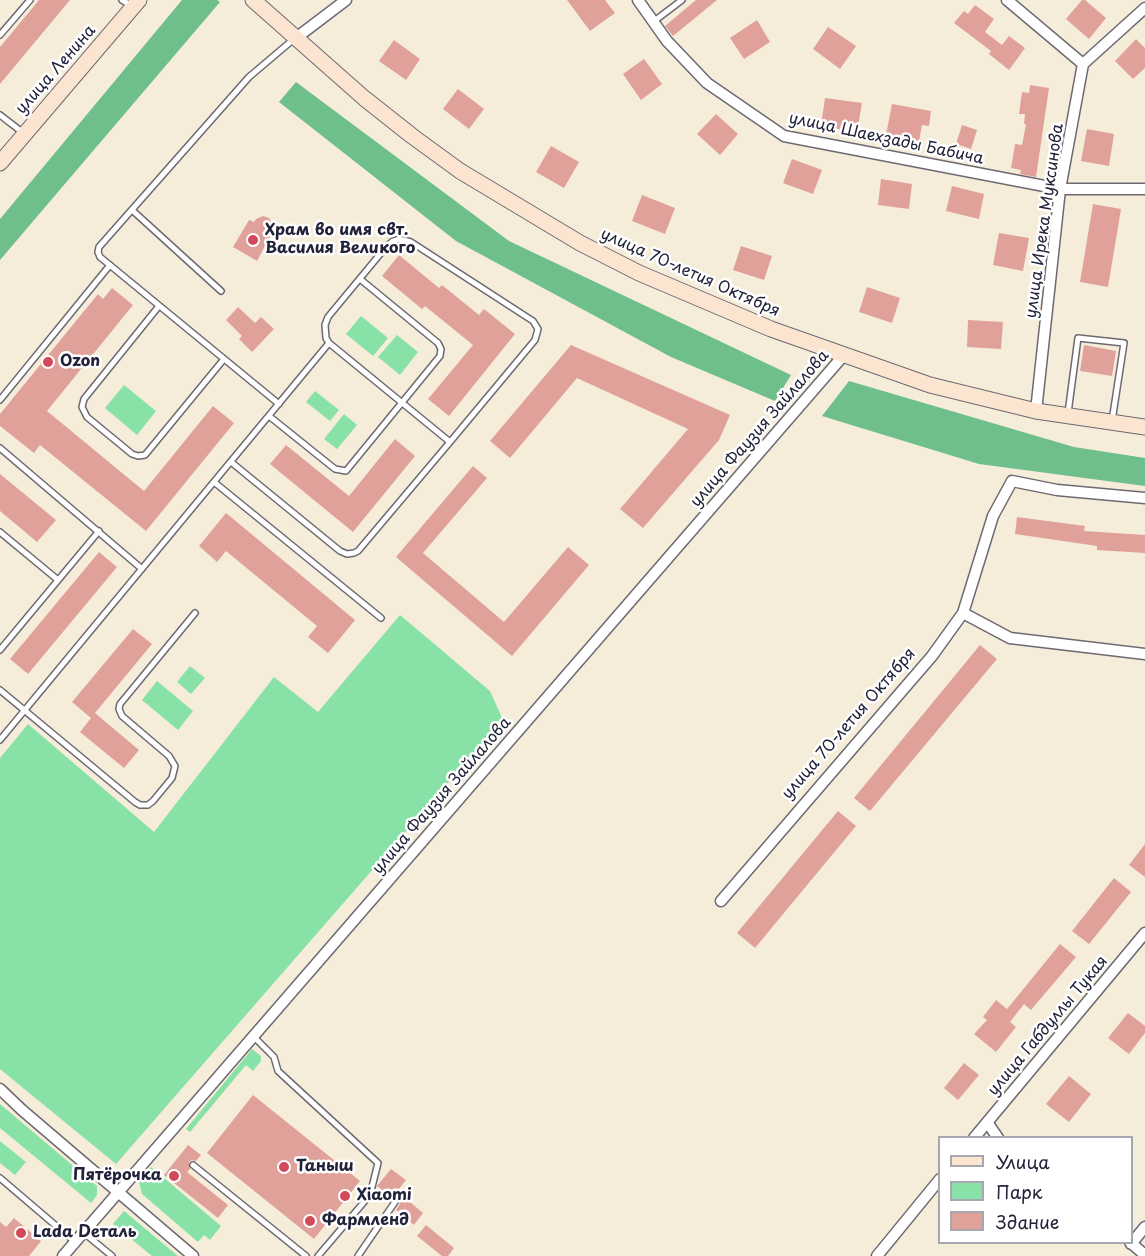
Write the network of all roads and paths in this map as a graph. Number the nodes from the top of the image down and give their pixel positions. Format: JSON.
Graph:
{"nodes":[{"id":1,"x":30,"y":0,"type":"edge"},
{"id":2,"x":253,"y":0,"type":"edge"},
{"id":3,"x":346,"y":0,"type":"edge"},
{"id":4,"x":638,"y":0,"type":"edge"},
{"id":5,"x":682,"y":0,"type":"edge"},
{"id":6,"x":1007,"y":0,"type":"edge"},
{"id":7,"x":132,"y":2,"type":"edge"},
{"id":8,"x":1145,"y":8,"type":"edge"},
{"id":9,"x":654,"y":22,"type":"junction"},
{"id":10,"x":0,"y":35,"type":"edge"},
{"id":11,"x":296,"y":38,"type":"junction"},
{"id":12,"x":1083,"y":64,"type":"junction"},
{"id":13,"x":0,"y":114,"type":"edge"},
{"id":14,"x":24,"y":134,"type":"junction"},
{"id":15,"x":0,"y":164,"type":"edge"},
{"id":16,"x":1060,"y":189,"type":"junction"},
{"id":17,"x":1145,"y":189,"type":"edge"},
{"id":18,"x":132,"y":210,"type":"junction"},
{"id":19,"x":110,"y":265,"type":"junction"},
{"id":20,"x":360,"y":279,"type":"junction"},
{"id":21,"x":221,"y":291,"type":"dead end"},
{"id":22,"x":159,"y":306,"type":"junction"},
{"id":23,"x":329,"y":343,"type":"junction"},
{"id":24,"x":843,"y":356,"type":"junction"},
{"id":25,"x":224,"y":359,"type":"junction"},
{"id":26,"x":0,"y":400,"type":"edge"},
{"id":27,"x":403,"y":403,"type":"junction"},
{"id":28,"x":279,"y":404,"type":"junction"},
{"id":29,"x":1036,"y":411,"type":"junction"},
{"id":30,"x":269,"y":416,"type":"junction"},
{"id":31,"x":1068,"y":416,"type":"junction"},
{"id":32,"x":1112,"y":423,"type":"junction"},
{"id":33,"x":1145,"y":427,"type":"edge"},
{"id":34,"x":450,"y":442,"type":"junction"},
{"id":35,"x":0,"y":448,"type":"edge"},
{"id":36,"x":231,"y":462,"type":"junction"},
{"id":37,"x":214,"y":482,"type":"junction"},
{"id":38,"x":1145,"y":498,"type":"edge"},
{"id":39,"x":99,"y":531,"type":"junction"},
{"id":40,"x":0,"y":532,"type":"edge"},
{"id":41,"x":142,"y":569,"type":"junction"},
{"id":42,"x":58,"y":580,"type":"junction"},
{"id":43,"x":195,"y":613,"type":"dead end"},
{"id":44,"x":963,"y":613,"type":"junction"},
{"id":45,"x":381,"y":618,"type":"dead end"},
{"id":46,"x":0,"y":650,"type":"edge"},
{"id":47,"x":1145,"y":654,"type":"edge"},
{"id":48,"x":0,"y":690,"type":"edge"},
{"id":49,"x":24,"y":711,"type":"junction"},
{"id":50,"x":0,"y":740,"type":"edge"},
{"id":51,"x":721,"y":901,"type":"dead end"},
{"id":52,"x":1145,"y":933,"type":"edge"},
{"id":53,"x":254,"y":1036,"type":"junction"},
{"id":54,"x":0,"y":1089,"type":"edge"},
{"id":55,"x":987,"y":1122,"type":"junction"},
{"id":56,"x":975,"y":1136,"type":"edge"},
{"id":57,"x":997,"y":1136,"type":"edge"},
{"id":58,"x":193,"y":1165,"type":"dead end"},
{"id":59,"x":0,"y":1178,"type":"edge"},
{"id":60,"x":938,"y":1180,"type":"edge"},
{"id":61,"x":119,"y":1192,"type":"junction"},
{"id":62,"x":397,"y":1199,"type":"dead end"},
{"id":63,"x":1145,"y":1227,"type":"edge"},
{"id":64,"x":82,"y":1232,"type":"junction"},
{"id":65,"x":1133,"y":1241,"type":"edge"},
{"id":66,"x":75,"y":1242,"type":"junction"},
{"id":67,"x":1132,"y":1244,"type":"edge"},
{"id":68,"x":1145,"y":1255,"type":"edge"},
{"id":69,"x":63,"y":1256,"type":"edge"},
{"id":70,"x":112,"y":1256,"type":"edge"},
{"id":71,"x":193,"y":1256,"type":"edge"},
{"id":72,"x":306,"y":1256,"type":"edge"},
{"id":73,"x":318,"y":1256,"type":"edge"},
{"id":74,"x":358,"y":1256,"type":"edge"},
{"id":75,"x":877,"y":1256,"type":"edge"}],
"edges":[{"from":1,"to":10,"type":"lane"},
{"from":2,"to":11,"type":"main road","name":"улица 70-летия Октября"},
{"from":3,"to":11,"type":"street"},
{"from":4,"to":9,"type":"street","name":"улица Шаехзады Бабича"},
{"from":5,"to":9,"type":"lane"},
{"from":6,"to":12,"type":"street"},
{"from":7,"to":14,"type":"main road","name":"улица Ленина"},
{"from":8,"to":12,"type":"street"},
{"from":9,"to":16,"type":"street","name":"улица Шаехзады Бабича"},
{"from":11,"to":18,"type":"lane"},
{"from":11,"to":24,"type":"main road","name":"улица 70-летия Октября"},
{"from":12,"to":16,"type":"street","name":"улица Ирека Муксинова"},
{"from":13,"to":14,"type":"lane"},
{"from":14,"to":15,"type":"main road","name":"улица Ленина"},
{"from":16,"to":17,"type":"street","name":"улица Шаехзады Бабича"},
{"from":16,"to":29,"type":"street","name":"улица Ирека Муксинова"},
{"from":18,"to":19,"type":"lane"},
{"from":18,"to":21,"type":"lane"},
{"from":19,"to":22,"type":"lane"},
{"from":19,"to":26,"type":"lane"},
{"from":20,"to":23,"type":"lane"},
{"from":20,"to":27,"type":"lane"},
{"from":20,"to":34,"type":"lane"},
{"from":22,"to":25,"type":"lane"},
{"from":22,"to":25,"type":"lane"},
{"from":23,"to":27,"type":"lane"},
{"from":23,"to":28,"type":"lane"},
{"from":24,"to":29,"type":"main road","name":"улица 70-летия Октября"},
{"from":24,"to":53,"type":"street","name":"улица Фаузия Зайлалова"},
{"from":25,"to":28,"type":"lane"},
{"from":27,"to":30,"type":"lane"},
{"from":27,"to":34,"type":"lane"},
{"from":28,"to":30,"type":"lane"},
{"from":29,"to":31,"type":"main road","name":"улица 70-летия Октября"},
{"from":30,"to":36,"type":"lane"},
{"from":31,"to":32,"type":"main road","name":"улица 70-летия Октября"},
{"from":31,"to":32,"type":"lane"},
{"from":32,"to":33,"type":"main road","name":"улица 70-летия Октября"},
{"from":34,"to":36,"type":"lane"},
{"from":35,"to":39,"type":"lane"},
{"from":36,"to":37,"type":"lane"},
{"from":37,"to":41,"type":"lane"},
{"from":37,"to":45,"type":"lane"},
{"from":38,"to":44,"type":"street","name":"улица 70-летия Октября"},
{"from":39,"to":41,"type":"lane"},
{"from":39,"to":42,"type":"lane"},
{"from":40,"to":42,"type":"lane"},
{"from":41,"to":49,"type":"lane"},
{"from":42,"to":46,"type":"lane"},
{"from":43,"to":49,"type":"lane"},
{"from":44,"to":47,"type":"street"},
{"from":44,"to":51,"type":"street","name":"улица 70-летия Октября"},
{"from":48,"to":49,"type":"lane"},
{"from":49,"to":50,"type":"lane"},
{"from":52,"to":55,"type":"street","name":"улица Габдуллы Тукая"},
{"from":53,"to":61,"type":"street","name":"улица Фаузия Зайлалова"},
{"from":53,"to":73,"type":"lane"},
{"from":54,"to":61,"type":"street"},
{"from":55,"to":56,"type":"street","name":"улица Габдуллы Тукая"},
{"from":55,"to":57,"type":"street"},
{"from":58,"to":72,"type":"lane"},
{"from":59,"to":66,"type":"lane"},
{"from":60,"to":75,"type":"street"},
{"from":61,"to":64,"type":"street","name":"улица Фаузия Зайлалова"},
{"from":61,"to":71,"type":"street"},
{"from":62,"to":74,"type":"lane"},
{"from":63,"to":65,"type":"street"},
{"from":64,"to":66,"type":"street","name":"улица Фаузия Зайлалова"},
{"from":64,"to":70,"type":"lane"},
{"from":66,"to":69,"type":"street","name":"улица Фаузия Зайлалова"},
{"from":67,"to":68,"type":"street"}]}
